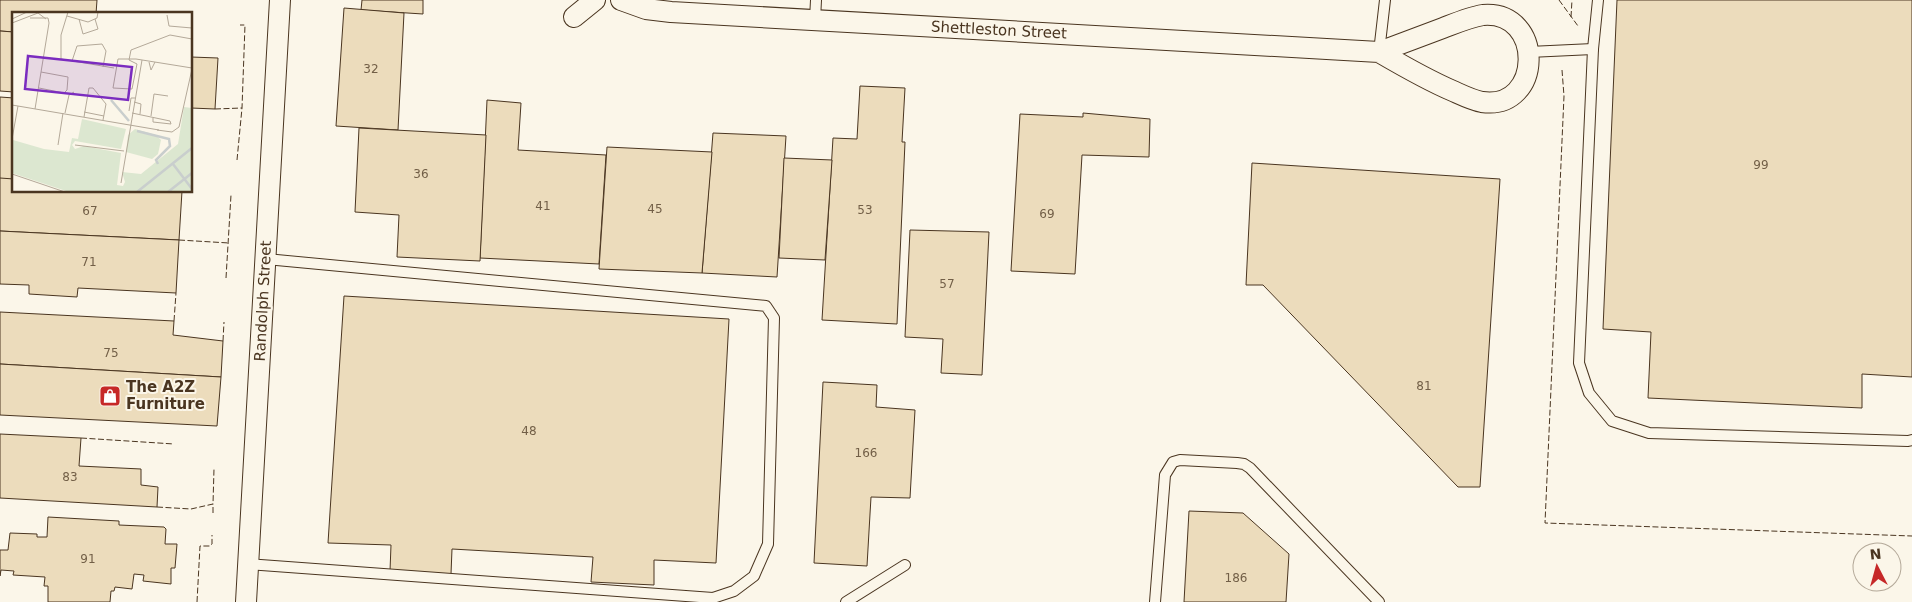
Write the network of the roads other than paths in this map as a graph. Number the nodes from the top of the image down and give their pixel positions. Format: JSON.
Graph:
{"nodes":[{"id":1,"x":280,"y":0,"type":"edge"},
{"id":2,"x":595,"y":0,"type":"edge"},
{"id":3,"x":621,"y":0,"type":"edge"},
{"id":4,"x":1385,"y":0,"type":"edge"},
{"id":5,"x":1598,"y":0,"type":"edge"},
{"id":6,"x":815,"y":10,"type":"edge"},
{"id":7,"x":574,"y":17,"type":"dead end"},
{"id":8,"x":1594,"y":49,"type":"junction"},
{"id":9,"x":1379,"y":52,"type":"junction"},
{"id":10,"x":1529,"y":52,"type":"junction"},
{"id":11,"x":266,"y":259,"type":"junction"},
{"id":12,"x":1911,"y":442,"type":"edge"},
{"id":13,"x":248,"y":564,"type":"junction"},
{"id":14,"x":905,"y":565,"type":"dead end"},
{"id":15,"x":246,"y":602,"type":"edge"},
{"id":16,"x":846,"y":602,"type":"edge"},
{"id":17,"x":1155,"y":602,"type":"edge"},
{"id":18,"x":1379,"y":602,"type":"edge"}],
"edges":[{"from":1,"to":11,"type":"street","name":"Randolph Street"},
{"from":2,"to":7,"type":"street"},
{"from":3,"to":6,"type":"street","name":"Shettleston Street"},
{"from":4,"to":9,"type":"lane"},
{"from":5,"to":8,"type":"lane"},
{"from":6,"to":9,"type":"street","name":"Shettleston Street"},
{"from":8,"to":10,"type":"lane"},
{"from":8,"to":12,"type":"lane"},
{"from":9,"to":10,"type":"street","name":"Shettleston Street"},
{"from":9,"to":10,"type":"street","name":"Shettleston Street"},
{"from":11,"to":13,"type":"street","name":"Randolph Street"},
{"from":11,"to":13,"type":"lane"},
{"from":13,"to":15,"type":"street","name":"Randolph Street"},
{"from":14,"to":16,"type":"lane"},
{"from":17,"to":18,"type":"lane"}]}
